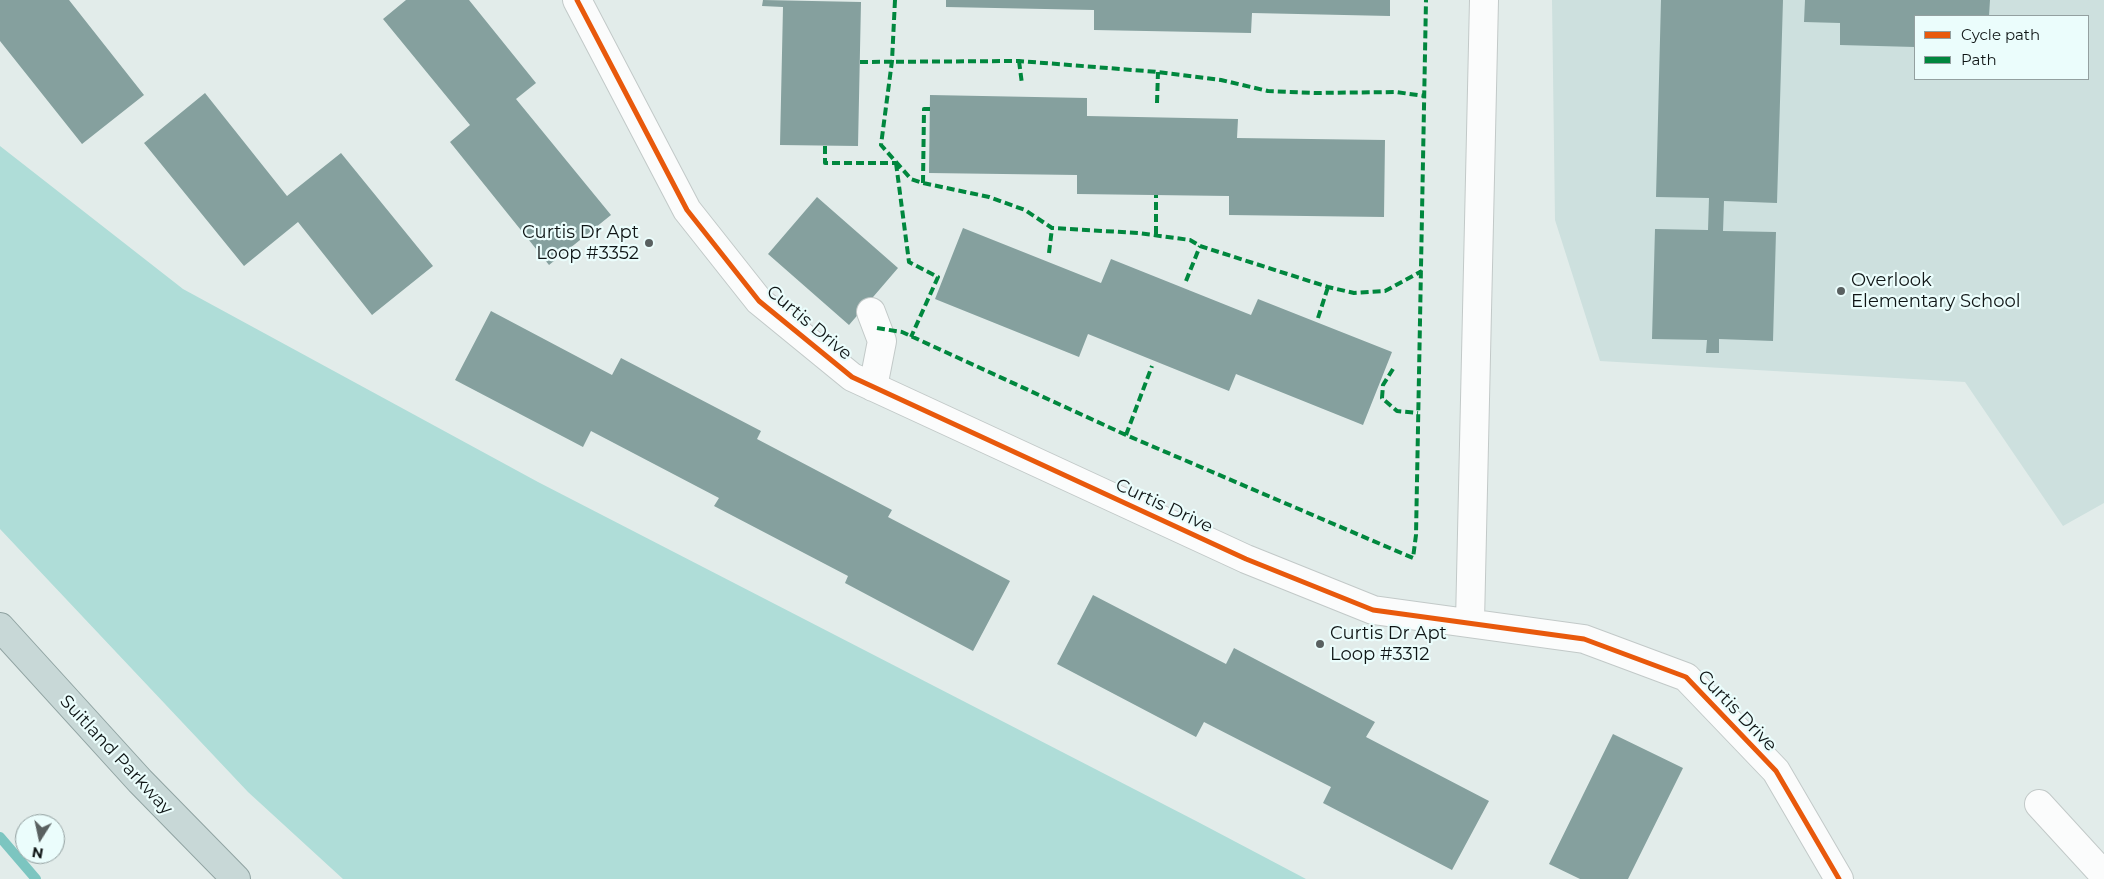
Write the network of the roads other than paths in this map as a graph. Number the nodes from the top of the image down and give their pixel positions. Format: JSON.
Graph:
{"nodes":[{"id":1,"x":578,"y":0,"type":"edge"},
{"id":2,"x":1484,"y":0,"type":"edge"},
{"id":3,"x":871,"y":312,"type":"dead end"},
{"id":4,"x":873,"y":387,"type":"junction"},
{"id":5,"x":1470,"y":622,"type":"junction"},
{"id":6,"x":0,"y":627,"type":"edge"},
{"id":7,"x":2039,"y":804,"type":"dead end"},
{"id":8,"x":2104,"y":875,"type":"edge"},
{"id":9,"x":236,"y":879,"type":"edge"},
{"id":10,"x":1839,"y":879,"type":"edge"}],
"edges":[{"from":1,"to":4,"type":"street","name":"Curtis Drive"},
{"from":2,"to":5,"type":"street"},
{"from":3,"to":4,"type":"street"},
{"from":4,"to":5,"type":"street","name":"Curtis Drive"},
{"from":5,"to":10,"type":"street","name":"Curtis Drive"},
{"from":6,"to":9,"type":"highway","name":"Suitland Parkway"},
{"from":7,"to":8,"type":"street"}]}
